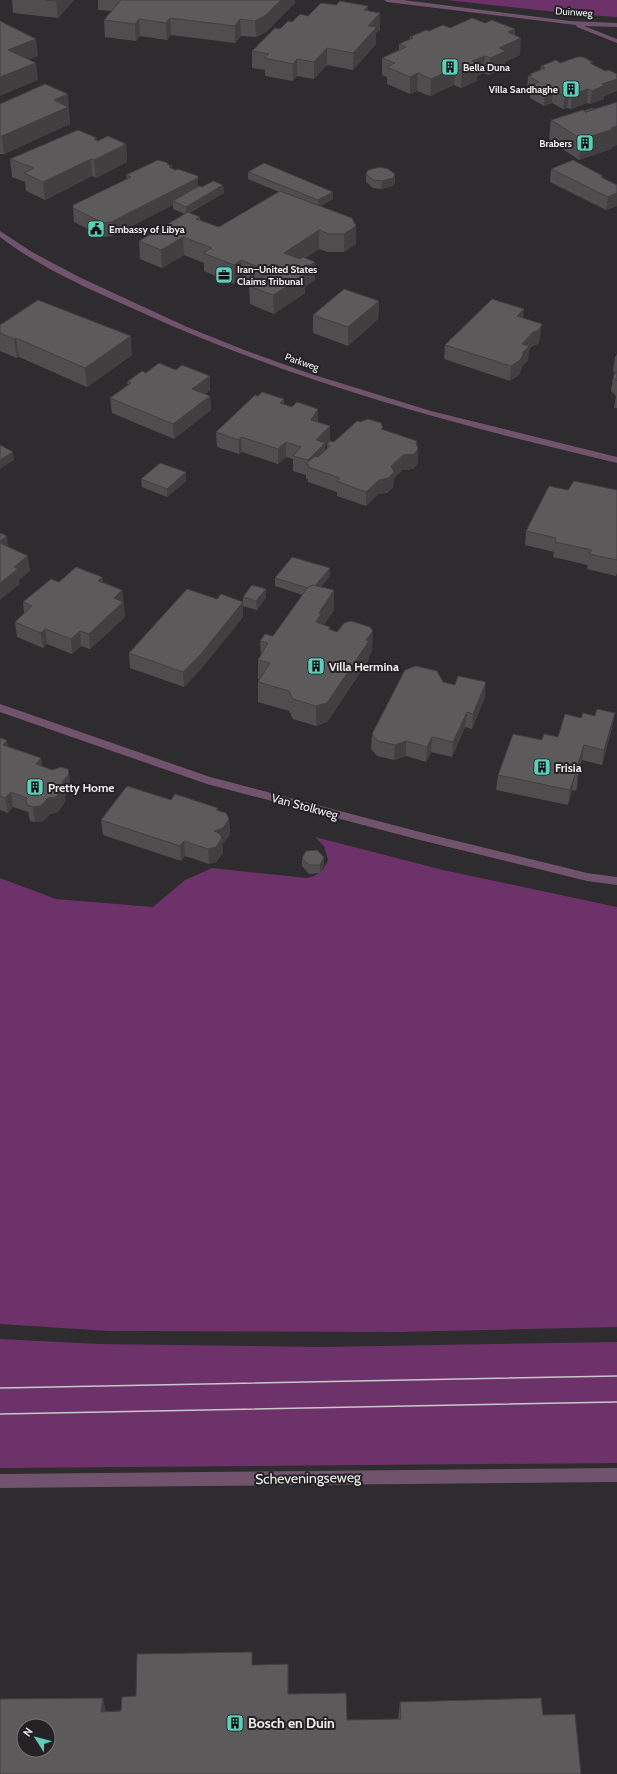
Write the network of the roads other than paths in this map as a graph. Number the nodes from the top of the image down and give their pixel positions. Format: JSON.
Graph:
{"nodes":[{"id":1,"x":387,"y":0,"type":"edge"},
{"id":2,"x":570,"y":23,"type":"junction"},
{"id":3,"x":617,"y":25,"type":"edge"},
{"id":4,"x":617,"y":41,"type":"edge"},
{"id":5,"x":0,"y":233,"type":"edge"},
{"id":6,"x":617,"y":460,"type":"edge"},
{"id":7,"x":0,"y":708,"type":"edge"},
{"id":8,"x":617,"y":881,"type":"edge"},
{"id":9,"x":617,"y":1475,"type":"edge"},
{"id":10,"x":0,"y":1481,"type":"edge"}],
"edges":[{"from":1,"to":2,"type":"street","name":"Duinweg"},
{"from":2,"to":3,"type":"street","name":"Duinweg"},
{"from":2,"to":4,"type":"street"},
{"from":5,"to":6,"type":"street","name":"Parkweg"},
{"from":7,"to":8,"type":"street","name":"Van Stolkweg"},
{"from":9,"to":10,"type":"street","name":"Scheveningseweg"}]}
